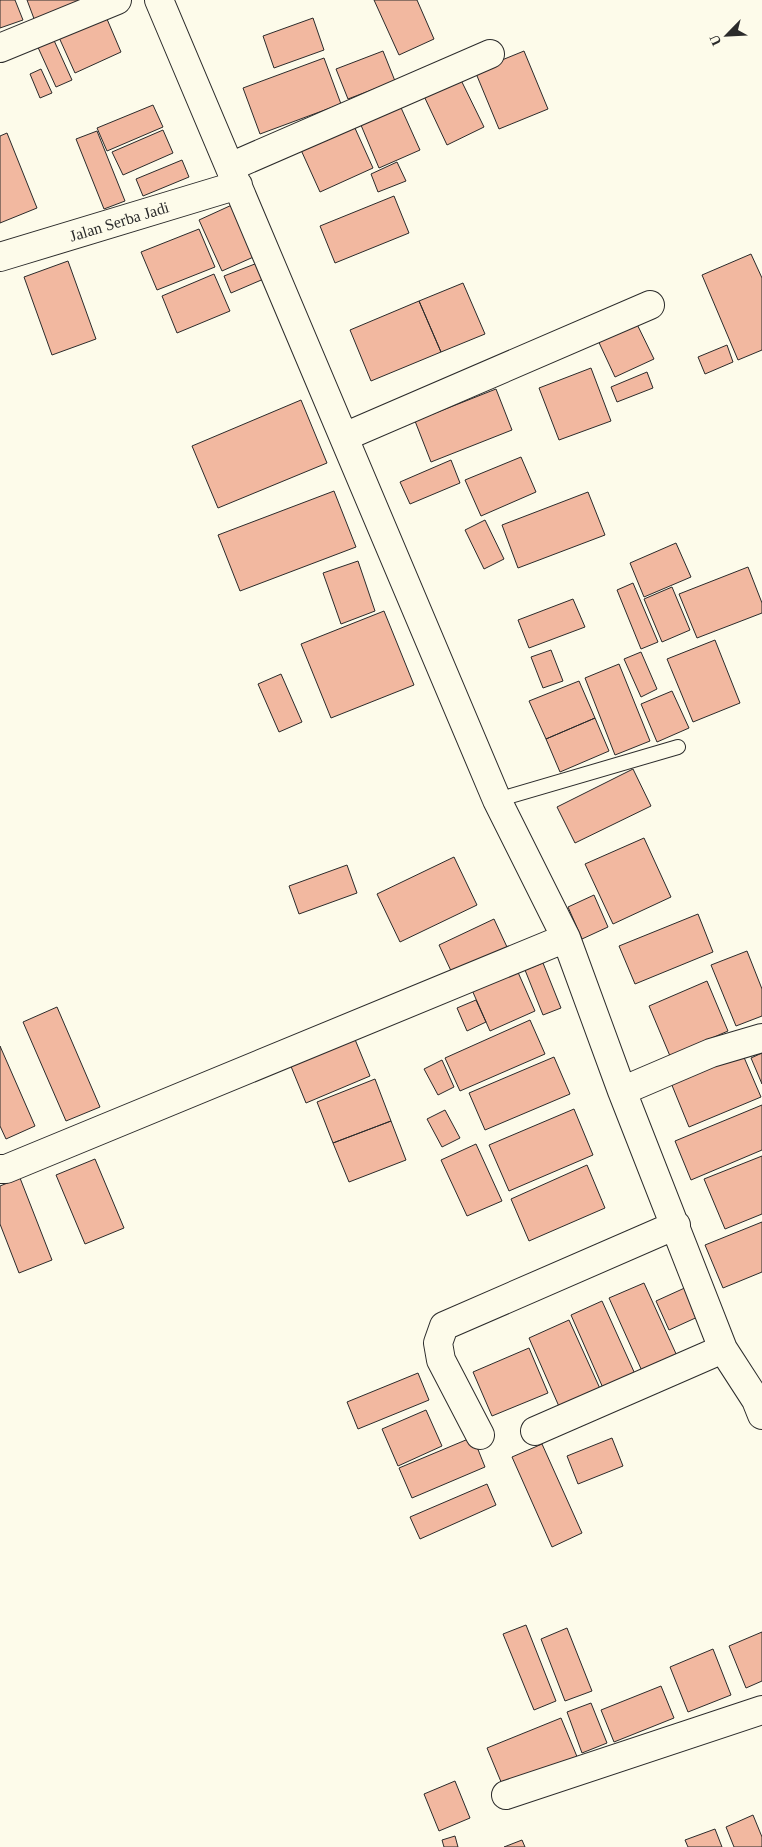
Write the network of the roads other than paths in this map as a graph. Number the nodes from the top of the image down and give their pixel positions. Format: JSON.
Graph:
{"nodes":[{"id":1,"x":117,"y":0,"type":"edge"},
{"id":2,"x":159,"y":0,"type":"edge"},
{"id":3,"x":0,"y":48,"type":"edge"},
{"id":4,"x":490,"y":54,"type":"dead end"},
{"id":5,"x":234,"y":176,"type":"junction"},
{"id":6,"x":0,"y":257,"type":"edge"},
{"id":7,"x":650,"y":305,"type":"dead end"},
{"id":8,"x":344,"y":437,"type":"junction"},
{"id":9,"x":678,"y":746,"type":"dead end"},
{"id":10,"x":497,"y":800,"type":"junction"},
{"id":11,"x":566,"y":938,"type":"junction"},
{"id":12,"x":762,"y":1038,"type":"edge"},
{"id":13,"x":622,"y":1091,"type":"junction"},
{"id":14,"x":0,"y":1169,"type":"edge"},
{"id":15,"x":676,"y":1225,"type":"junction"},
{"id":16,"x":723,"y":1349,"type":"junction"},
{"id":17,"x":760,"y":1404,"type":"edge"},
{"id":18,"x":534,"y":1431,"type":"dead end"},
{"id":19,"x":480,"y":1435,"type":"dead end"},
{"id":20,"x":762,"y":1710,"type":"edge"},
{"id":21,"x":506,"y":1795,"type":"dead end"}],
"edges":[{"from":1,"to":3,"type":"street"},
{"from":2,"to":5,"type":"street"},
{"from":4,"to":5,"type":"street","name":"Jalan Serba Jadi"},
{"from":5,"to":6,"type":"street","name":"Jalan Serba Jadi"},
{"from":5,"to":8,"type":"street"},
{"from":7,"to":8,"type":"street"},
{"from":8,"to":10,"type":"street"},
{"from":9,"to":10,"type":"lane"},
{"from":10,"to":11,"type":"street"},
{"from":11,"to":13,"type":"street"},
{"from":11,"to":14,"type":"street"},
{"from":12,"to":13,"type":"street"},
{"from":13,"to":15,"type":"street"},
{"from":15,"to":16,"type":"street"},
{"from":15,"to":19,"type":"street"},
{"from":16,"to":17,"type":"street"},
{"from":16,"to":18,"type":"street"},
{"from":20,"to":21,"type":"street"}]}
